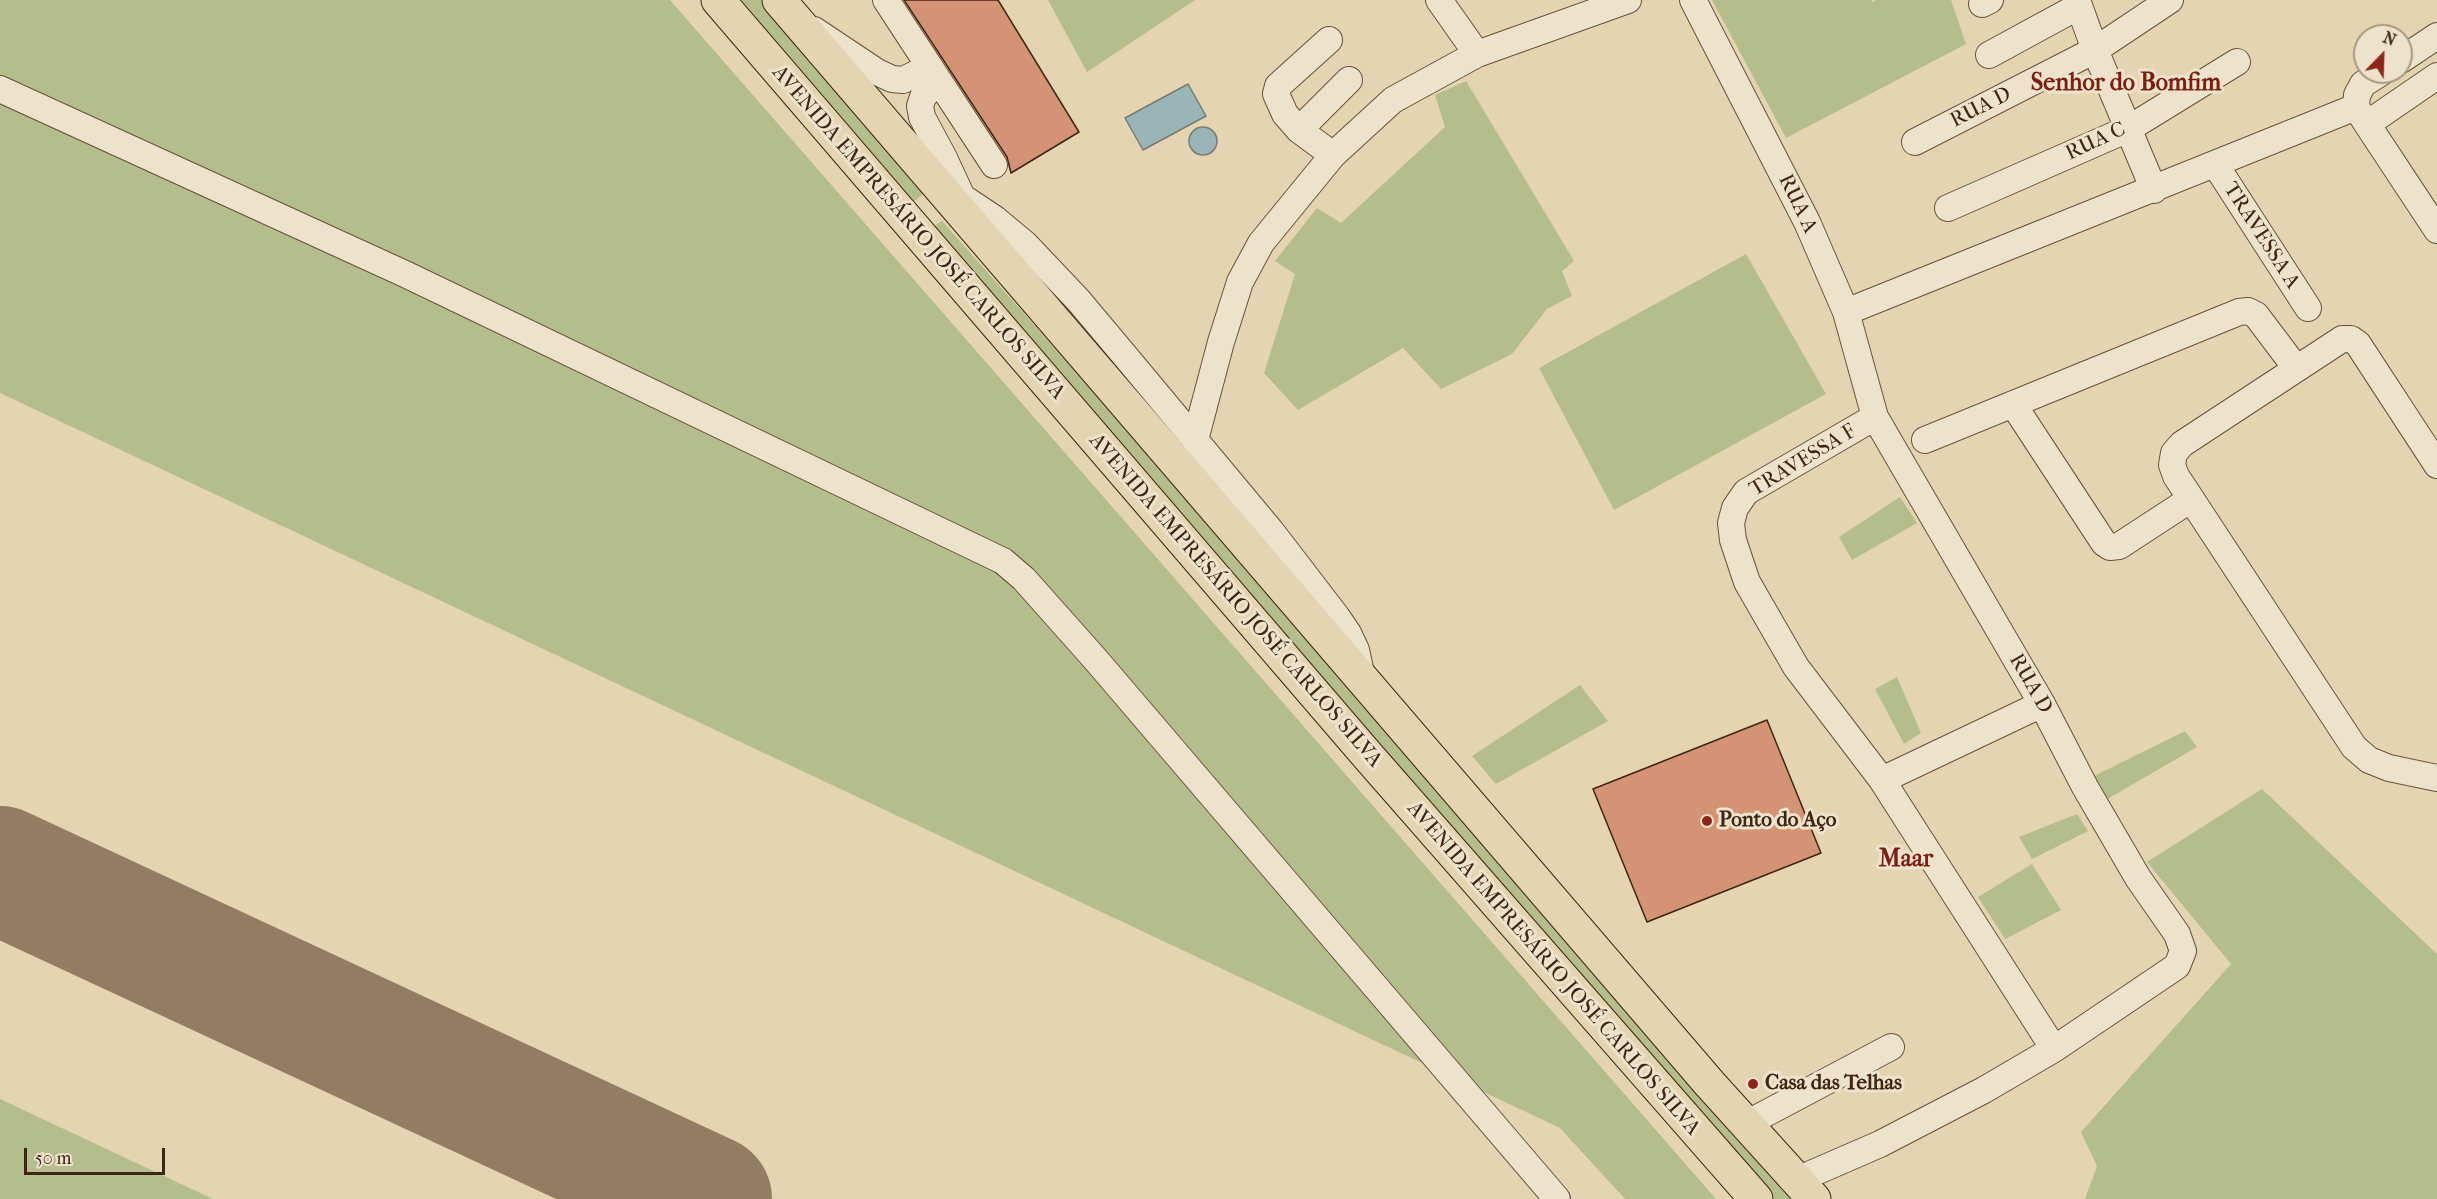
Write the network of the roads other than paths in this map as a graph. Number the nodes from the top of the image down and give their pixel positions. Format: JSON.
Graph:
{"nodes":[{"id":1,"x":718,"y":0,"type":"edge"},
{"id":2,"x":886,"y":0,"type":"edge"},
{"id":3,"x":1439,"y":0,"type":"edge"},
{"id":4,"x":1628,"y":0,"type":"edge"},
{"id":5,"x":1693,"y":0,"type":"edge"},
{"id":6,"x":2170,"y":0,"type":"edge"},
{"id":7,"x":2078,"y":3,"type":"edge"},
{"id":8,"x":787,"y":9,"type":"edge"},
{"id":9,"x":2437,"y":36,"type":"edge"},
{"id":10,"x":1329,"y":40,"type":"dead end"},
{"id":11,"x":2095,"y":50,"type":"junction"},
{"id":12,"x":2413,"y":52,"type":"edge"},
{"id":13,"x":1478,"y":54,"type":"junction"},
{"id":14,"x":1989,"y":55,"type":"dead end"},
{"id":15,"x":2237,"y":62,"type":"dead end"},
{"id":16,"x":934,"y":74,"type":"junction"},
{"id":17,"x":2437,"y":76,"type":"edge"},
{"id":18,"x":1349,"y":80,"type":"dead end"},
{"id":19,"x":2363,"y":84,"type":"edge"},
{"id":20,"x":0,"y":89,"type":"edge"},
{"id":21,"x":2362,"y":115,"type":"junction"},
{"id":22,"x":2128,"y":129,"type":"junction"},
{"id":23,"x":1299,"y":130,"type":"junction"},
{"id":24,"x":1915,"y":142,"type":"dead end"},
{"id":25,"x":1333,"y":155,"type":"junction"},
{"id":26,"x":2215,"y":164,"type":"junction"},
{"id":27,"x":994,"y":165,"type":"dead end"},
{"id":28,"x":2154,"y":190,"type":"junction"},
{"id":29,"x":950,"y":195,"type":"junction"},
{"id":30,"x":1948,"y":208,"type":"dead end"},
{"id":31,"x":911,"y":223,"type":"junction"},
{"id":32,"x":2437,"y":230,"type":"edge"},
{"id":33,"x":2308,"y":308,"type":"dead end"},
{"id":34,"x":1846,"y":312,"type":"junction"},
{"id":35,"x":1107,"y":358,"type":"junction"},
{"id":36,"x":2296,"y":368,"type":"junction"},
{"id":37,"x":2013,"y":404,"type":"junction"},
{"id":38,"x":1875,"y":417,"type":"junction"},
{"id":39,"x":1195,"y":440,"type":"junction"},
{"id":40,"x":1925,"y":440,"type":"dead end"},
{"id":41,"x":2437,"y":465,"type":"edge"},
{"id":42,"x":2191,"y":499,"type":"junction"},
{"id":43,"x":1362,"y":678,"type":"junction"},
{"id":44,"x":2042,"y":704,"type":"junction"},
{"id":45,"x":2437,"y":778,"type":"edge"},
{"id":46,"x":1882,"y":780,"type":"junction"},
{"id":47,"x":1892,"y":1047,"type":"dead end"},
{"id":48,"x":2054,"y":1049,"type":"junction"},
{"id":49,"x":1746,"y":1124,"type":"junction"},
{"id":50,"x":1806,"y":1189,"type":"edge"},
{"id":51,"x":1557,"y":1199,"type":"edge"},
{"id":52,"x":1756,"y":1199,"type":"edge"}],
"edges":[{"from":1,"to":31,"type":"main road","name":"AVENIDA EMPRESÁRIO JOSÉ CARLOS SILVA"},
{"from":2,"to":16,"type":"street"},
{"from":3,"to":13,"type":"street"},
{"from":4,"to":13,"type":"street"},
{"from":5,"to":34,"type":"street","name":"RUA A"},
{"from":6,"to":11,"type":"street","name":"RUA D"},
{"from":7,"to":11,"type":"street"},
{"from":7,"to":14,"type":"street"},
{"from":8,"to":16,"type":"street"},
{"from":8,"to":29,"type":"main road","name":"AVENIDA EMPRESÁRIO JOSÉ CARLOS SILVA"},
{"from":9,"to":12,"type":"street"},
{"from":10,"to":23,"type":"street"},
{"from":11,"to":22,"type":"street"},
{"from":11,"to":24,"type":"street","name":"RUA D"},
{"from":13,"to":25,"type":"street"},
{"from":15,"to":22,"type":"street","name":"RUA C"},
{"from":16,"to":27,"type":"street"},
{"from":16,"to":29,"type":"street"},
{"from":17,"to":21,"type":"street"},
{"from":18,"to":23,"type":"street"},
{"from":19,"to":21,"type":"street"},
{"from":20,"to":51,"type":"street"},
{"from":21,"to":26,"type":"street"},
{"from":21,"to":32,"type":"street"},
{"from":22,"to":28,"type":"street"},
{"from":22,"to":30,"type":"street","name":"RUA C"},
{"from":23,"to":25,"type":"street"},
{"from":25,"to":39,"type":"street"},
{"from":26,"to":28,"type":"street"},
{"from":26,"to":33,"type":"street","name":"TRAVESSA A"},
{"from":28,"to":34,"type":"street"},
{"from":29,"to":31,"type":"main road"},
{"from":29,"to":35,"type":"main road","name":"AVENIDA EMPRESÁRIO JOSÉ CARLOS SILVA"},
{"from":31,"to":52,"type":"main road","name":"AVENIDA EMPRESÁRIO JOSÉ CARLOS SILVA"},
{"from":34,"to":38,"type":"street","name":"RUA A"},
{"from":35,"to":39,"type":"street"},
{"from":35,"to":43,"type":"main road","name":"AVENIDA EMPRESÁRIO JOSÉ CARLOS SILVA"},
{"from":36,"to":37,"type":"street"},
{"from":36,"to":41,"type":"street"},
{"from":36,"to":42,"type":"street"},
{"from":37,"to":40,"type":"street"},
{"from":37,"to":42,"type":"street"},
{"from":38,"to":44,"type":"street","name":"RUA D"},
{"from":38,"to":46,"type":"street","name":"TRAVESSA F"},
{"from":39,"to":43,"type":"street"},
{"from":42,"to":45,"type":"street"},
{"from":43,"to":49,"type":"main road","name":"AVENIDA EMPRESÁRIO JOSÉ CARLOS SILVA"},
{"from":44,"to":46,"type":"street"},
{"from":44,"to":48,"type":"street","name":"RUA D"},
{"from":46,"to":48,"type":"street"},
{"from":47,"to":49,"type":"street"},
{"from":48,"to":50,"type":"street"},
{"from":49,"to":50,"type":"main road","name":"AVENIDA EMPRESÁRIO JOSÉ CARLOS SILVA"}]}
